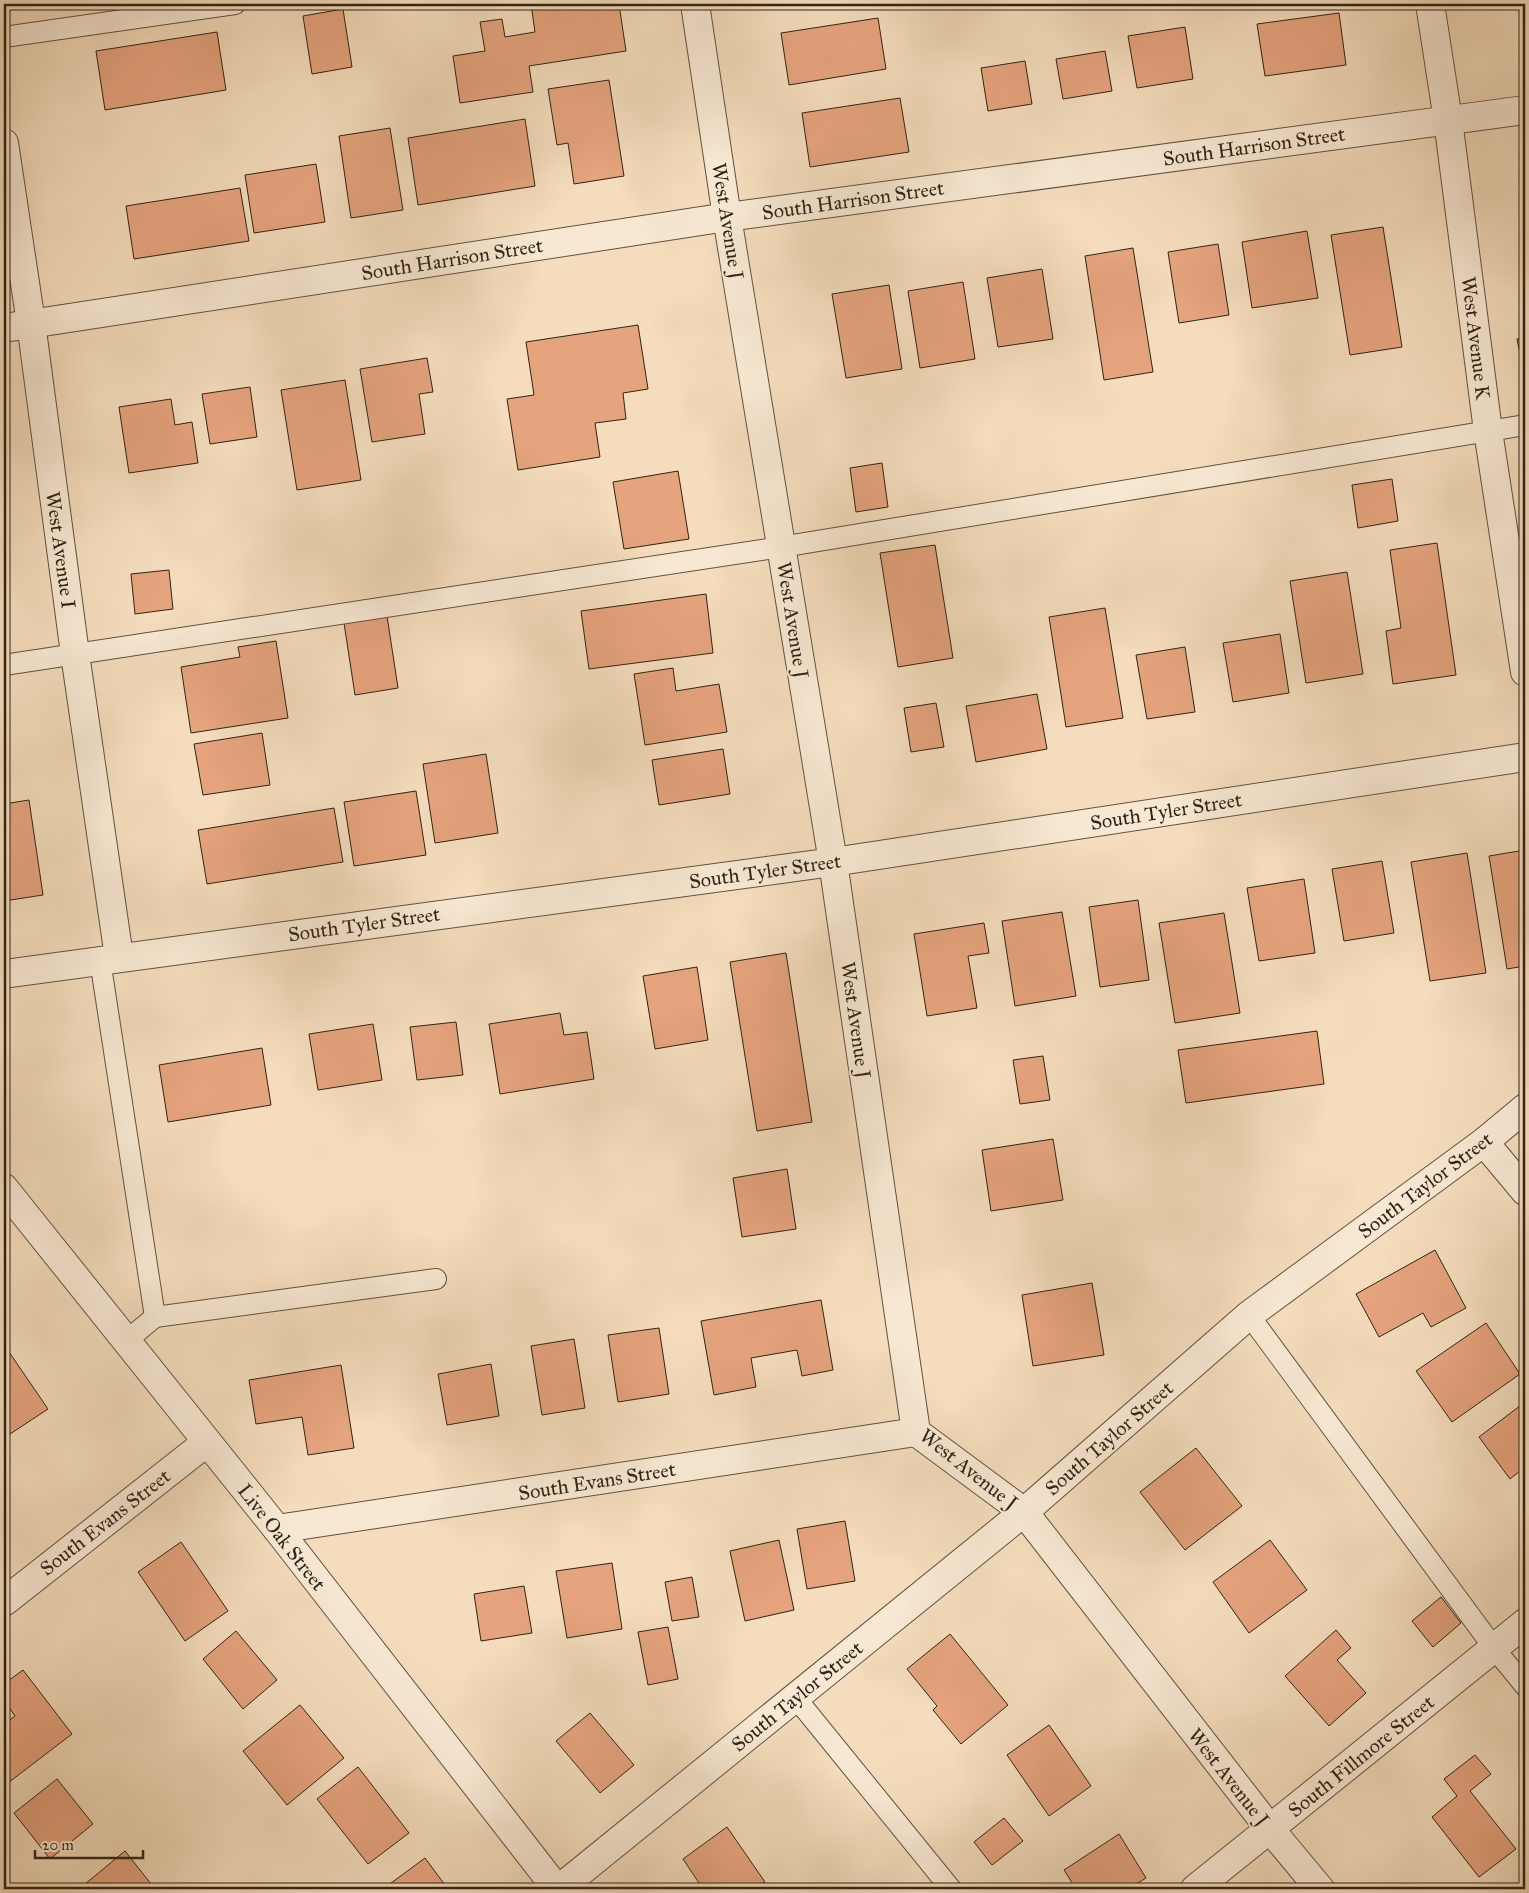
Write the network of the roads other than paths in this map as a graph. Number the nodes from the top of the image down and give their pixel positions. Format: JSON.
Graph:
{"nodes":[{"id":1,"x":235,"y":4,"type":"edge"},
{"id":2,"x":695,"y":4,"type":"edge"},
{"id":3,"x":1430,"y":4,"type":"edge"},
{"id":4,"x":4,"y":37,"type":"edge"},
{"id":5,"x":1525,"y":110,"type":"edge"},
{"id":6,"x":1448,"y":120,"type":"junction"},
{"id":7,"x":4,"y":143,"type":"edge"},
{"id":8,"x":727,"y":217,"type":"junction"},
{"id":9,"x":31,"y":323,"type":"junction"},
{"id":10,"x":4,"y":328,"type":"edge"},
{"id":11,"x":1525,"y":425,"type":"edge"},
{"id":12,"x":1488,"y":431,"type":"junction"},
{"id":13,"x":781,"y":547,"type":"junction"},
{"id":14,"x":75,"y":654,"type":"junction"},
{"id":15,"x":4,"y":665,"type":"edge"},
{"id":16,"x":1525,"y":672,"type":"edge"},
{"id":17,"x":1525,"y":757,"type":"edge"},
{"id":18,"x":833,"y":862,"type":"junction"},
{"id":19,"x":110,"y":958,"type":"junction"},
{"id":20,"x":4,"y":974,"type":"edge"},
{"id":21,"x":1525,"y":1108,"type":"edge"},
{"id":22,"x":1484,"y":1142,"type":"junction"},
{"id":23,"x":1525,"y":1191,"type":"edge"},
{"id":24,"x":7,"y":1198,"type":"edge"},
{"id":25,"x":436,"y":1279,"type":"dead end"},
{"id":26,"x":1249,"y":1314,"type":"junction"},
{"id":27,"x":155,"y":1318,"type":"junction"},
{"id":28,"x":126,"y":1341,"type":"junction"},
{"id":29,"x":916,"y":1432,"type":"junction"},
{"id":30,"x":207,"y":1442,"type":"junction"},
{"id":31,"x":1024,"y":1512,"type":"junction"},
{"id":32,"x":277,"y":1529,"type":"junction"},
{"id":33,"x":4,"y":1602,"type":"edge"},
{"id":34,"x":1525,"y":1623,"type":"edge"},
{"id":35,"x":1494,"y":1648,"type":"junction"},
{"id":36,"x":1525,"y":1686,"type":"edge"},
{"id":37,"x":795,"y":1697,"type":"junction"},
{"id":38,"x":1270,"y":1830,"type":"junction"},
{"id":39,"x":558,"y":1889,"type":"edge"},
{"id":40,"x":951,"y":1889,"type":"edge"},
{"id":41,"x":1195,"y":1889,"type":"edge"},
{"id":42,"x":1320,"y":1889,"type":"edge"}],
"edges":[{"from":1,"to":4,"type":"lane"},
{"from":2,"to":8,"type":"street","name":"West Avenue J"},
{"from":3,"to":6,"type":"street","name":"West Avenue K"},
{"from":5,"to":6,"type":"street","name":"South Harrison Street"},
{"from":6,"to":8,"type":"street","name":"South Harrison Street"},
{"from":6,"to":12,"type":"street","name":"West Avenue K"},
{"from":7,"to":9,"type":"street","name":"West Avenue I"},
{"from":8,"to":9,"type":"street","name":"South Harrison Street"},
{"from":8,"to":13,"type":"street","name":"West Avenue J"},
{"from":9,"to":10,"type":"street","name":"South Harrison Street"},
{"from":9,"to":14,"type":"street","name":"West Avenue I"},
{"from":11,"to":12,"type":"lane"},
{"from":12,"to":13,"type":"lane"},
{"from":12,"to":16,"type":"street","name":"West Avenue K"},
{"from":13,"to":14,"type":"lane"},
{"from":13,"to":18,"type":"street","name":"West Avenue J"},
{"from":14,"to":15,"type":"lane"},
{"from":14,"to":19,"type":"street","name":"West Avenue I"},
{"from":17,"to":18,"type":"street","name":"South Tyler Street"},
{"from":18,"to":19,"type":"street","name":"South Tyler Street"},
{"from":18,"to":29,"type":"street","name":"West Avenue J"},
{"from":19,"to":20,"type":"street","name":"South Tyler Street"},
{"from":19,"to":27,"type":"lane"},
{"from":21,"to":22,"type":"street","name":"South Taylor Street"},
{"from":22,"to":23,"type":"street"},
{"from":22,"to":26,"type":"street","name":"South Taylor Street"},
{"from":24,"to":28,"type":"street","name":"Live Oak Street"},
{"from":25,"to":27,"type":"lane"},
{"from":26,"to":31,"type":"street","name":"South Taylor Street"},
{"from":26,"to":35,"type":"lane"},
{"from":27,"to":28,"type":"lane"},
{"from":28,"to":30,"type":"street","name":"Live Oak Street"},
{"from":29,"to":31,"type":"street","name":"West Avenue J"},
{"from":29,"to":32,"type":"street","name":"South Evans Street"},
{"from":30,"to":32,"type":"street","name":"Live Oak Street"},
{"from":30,"to":33,"type":"street","name":"South Evans Street"},
{"from":31,"to":37,"type":"street","name":"South Taylor Street"},
{"from":31,"to":38,"type":"street","name":"West Avenue J"},
{"from":32,"to":39,"type":"street","name":"Live Oak Street"},
{"from":34,"to":35,"type":"street","name":"South Fillmore Street"},
{"from":35,"to":36,"type":"lane"},
{"from":35,"to":38,"type":"street","name":"South Fillmore Street"},
{"from":37,"to":39,"type":"street","name":"South Taylor Street"},
{"from":37,"to":40,"type":"lane"},
{"from":38,"to":41,"type":"street","name":"South Fillmore Street"},
{"from":38,"to":42,"type":"street","name":"West Avenue J"}]}
